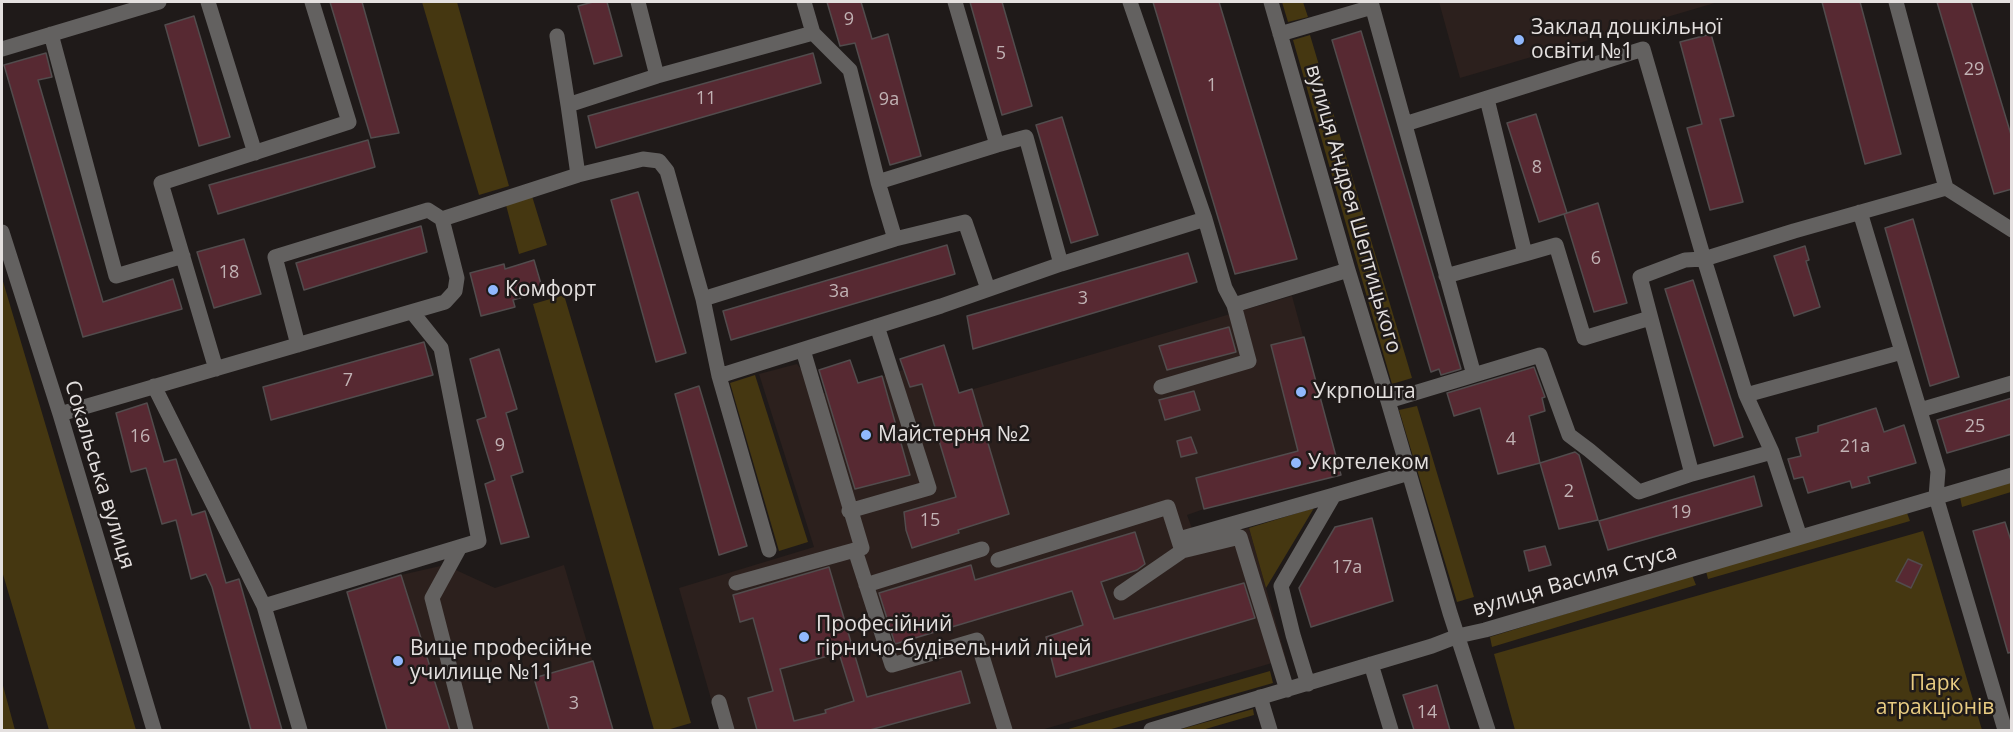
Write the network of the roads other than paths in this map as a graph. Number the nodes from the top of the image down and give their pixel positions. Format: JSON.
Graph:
{"nodes":[{"id":1,"x":159,"y":2,"type":"edge"},
{"id":2,"x":208,"y":2,"type":"edge"},
{"id":3,"x":312,"y":2,"type":"edge"},
{"id":4,"x":638,"y":2,"type":"edge"},
{"id":5,"x":804,"y":2,"type":"edge"},
{"id":6,"x":955,"y":2,"type":"edge"},
{"id":7,"x":1131,"y":2,"type":"edge"},
{"id":8,"x":1270,"y":2,"type":"edge"},
{"id":9,"x":1896,"y":2,"type":"edge"},
{"id":10,"x":1372,"y":4,"type":"edge"},
{"id":11,"x":813,"y":33,"type":"junction"},
{"id":12,"x":51,"y":34,"type":"junction"},
{"id":13,"x":1280,"y":34,"type":"junction"},
{"id":14,"x":557,"y":36,"type":"dead end"},
{"id":15,"x":2,"y":48,"type":"edge"},
{"id":16,"x":657,"y":76,"type":"junction"},
{"id":17,"x":1487,"y":99,"type":"junction"},
{"id":18,"x":568,"y":105,"type":"junction"},
{"id":19,"x":1405,"y":124,"type":"junction"},
{"id":20,"x":997,"y":146,"type":"junction"},
{"id":21,"x":255,"y":153,"type":"junction"},
{"id":22,"x":578,"y":175,"type":"junction"},
{"id":23,"x":878,"y":182,"type":"junction"},
{"id":24,"x":1946,"y":188,"type":"junction"},
{"id":25,"x":1860,"y":212,"type":"junction"},
{"id":26,"x":442,"y":219,"type":"junction"},
{"id":27,"x":1204,"y":219,"type":"junction"},
{"id":28,"x":2012,"y":230,"type":"edge"},
{"id":29,"x":2,"y":232,"type":"edge"},
{"id":30,"x":896,"y":239,"type":"junction"},
{"id":31,"x":1525,"y":254,"type":"junction"},
{"id":32,"x":183,"y":256,"type":"junction"},
{"id":33,"x":1704,"y":259,"type":"junction"},
{"id":34,"x":1061,"y":264,"type":"junction"},
{"id":35,"x":1348,"y":270,"type":"junction"},
{"id":36,"x":1446,"y":276,"type":"junction"},
{"id":37,"x":988,"y":289,"type":"junction"},
{"id":38,"x":703,"y":299,"type":"junction"},
{"id":39,"x":1234,"y":305,"type":"junction"},
{"id":40,"x":412,"y":312,"type":"junction"},
{"id":41,"x":1650,"y":318,"type":"junction"},
{"id":42,"x":877,"y":326,"type":"junction"},
{"id":43,"x":298,"y":345,"type":"junction"},
{"id":44,"x":803,"y":350,"type":"junction"},
{"id":45,"x":1902,"y":352,"type":"junction"},
{"id":46,"x":216,"y":369,"type":"junction"},
{"id":47,"x":1474,"y":375,"type":"junction"},
{"id":48,"x":719,"y":376,"type":"junction"},
{"id":49,"x":2012,"y":383,"type":"edge"},
{"id":50,"x":154,"y":386,"type":"junction"},
{"id":51,"x":1161,"y":387,"type":"dead end"},
{"id":52,"x":1746,"y":395,"type":"junction"},
{"id":53,"x":1388,"y":401,"type":"junction"},
{"id":54,"x":1920,"y":410,"type":"junction"},
{"id":55,"x":60,"y":414,"type":"junction"},
{"id":56,"x":1772,"y":452,"type":"junction"},
{"id":57,"x":1409,"y":473,"type":"junction"},
{"id":58,"x":1692,"y":474,"type":"junction"},
{"id":59,"x":2012,"y":475,"type":"edge"},
{"id":60,"x":1334,"y":495,"type":"junction"},
{"id":61,"x":1936,"y":497,"type":"junction"},
{"id":62,"x":849,"y":511,"type":"junction"},
{"id":63,"x":1800,"y":537,"type":"junction"},
{"id":64,"x":1181,"y":545,"type":"junction"},
{"id":65,"x":460,"y":547,"type":"junction"},
{"id":66,"x":982,"y":549,"type":"dead end"},
{"id":67,"x":769,"y":550,"type":"dead end"},
{"id":68,"x":855,"y":550,"type":"junction"},
{"id":69,"x":998,"y":560,"type":"dead end"},
{"id":70,"x":736,"y":583,"type":"dead end"},
{"id":71,"x":866,"y":585,"type":"junction"},
{"id":72,"x":1121,"y":593,"type":"dead end"},
{"id":73,"x":264,"y":606,"type":"junction"},
{"id":74,"x":1458,"y":636,"type":"junction"},
{"id":75,"x":1371,"y":664,"type":"junction"},
{"id":76,"x":1308,"y":684,"type":"junction"},
{"id":77,"x":1287,"y":690,"type":"junction"},
{"id":78,"x":1260,"y":698,"type":"junction"},
{"id":79,"x":719,"y":702,"type":"dead end"},
{"id":80,"x":154,"y":730,"type":"edge"},
{"id":81,"x":300,"y":730,"type":"edge"},
{"id":82,"x":466,"y":730,"type":"edge"},
{"id":83,"x":727,"y":730,"type":"edge"},
{"id":84,"x":1005,"y":730,"type":"edge"},
{"id":85,"x":1151,"y":730,"type":"edge"},
{"id":86,"x":1270,"y":730,"type":"edge"},
{"id":87,"x":1391,"y":730,"type":"edge"},
{"id":88,"x":1488,"y":730,"type":"edge"},
{"id":89,"x":2005,"y":730,"type":"edge"}],
"edges":[{"from":1,"to":12,"type":"street"},
{"from":2,"to":21,"type":"street"},
{"from":3,"to":21,"type":"street"},
{"from":4,"to":16,"type":"street"},
{"from":5,"to":11,"type":"street"},
{"from":6,"to":20,"type":"street"},
{"from":7,"to":27,"type":"street"},
{"from":8,"to":13,"type":"street","name":"вулиця Андрея Шептицького"},
{"from":9,"to":24,"type":"street"},
{"from":10,"to":13,"type":"street"},
{"from":10,"to":19,"type":"street"},
{"from":11,"to":16,"type":"street"},
{"from":11,"to":23,"type":"street"},
{"from":12,"to":15,"type":"street"},
{"from":12,"to":32,"type":"street"},
{"from":13,"to":35,"type":"street","name":"вулиця Андрея Шептицького"},
{"from":14,"to":18,"type":"street"},
{"from":16,"to":18,"type":"street"},
{"from":17,"to":19,"type":"street"},
{"from":17,"to":31,"type":"street"},
{"from":17,"to":33,"type":"street"},
{"from":18,"to":22,"type":"street"},
{"from":19,"to":36,"type":"street"},
{"from":20,"to":23,"type":"street"},
{"from":20,"to":34,"type":"street"},
{"from":21,"to":32,"type":"street"},
{"from":22,"to":26,"type":"street"},
{"from":22,"to":38,"type":"street"},
{"from":23,"to":30,"type":"street"},
{"from":24,"to":25,"type":"street"},
{"from":24,"to":28,"type":"street"},
{"from":25,"to":33,"type":"street"},
{"from":25,"to":45,"type":"street"},
{"from":26,"to":40,"type":"street"},
{"from":26,"to":43,"type":"street"},
{"from":27,"to":34,"type":"street"},
{"from":27,"to":39,"type":"street"},
{"from":29,"to":55,"type":"street","name":"Сокальська вулиця"},
{"from":30,"to":37,"type":"street"},
{"from":30,"to":38,"type":"street"},
{"from":31,"to":36,"type":"street"},
{"from":31,"to":41,"type":"street"},
{"from":32,"to":46,"type":"street"},
{"from":33,"to":41,"type":"street"},
{"from":33,"to":52,"type":"street"},
{"from":34,"to":37,"type":"street"},
{"from":35,"to":39,"type":"street"},
{"from":35,"to":53,"type":"street","name":"вулиця Андрея Шептицького"},
{"from":36,"to":47,"type":"street"},
{"from":37,"to":42,"type":"street"},
{"from":38,"to":48,"type":"street"},
{"from":39,"to":51,"type":"street"},
{"from":40,"to":43,"type":"street"},
{"from":40,"to":65,"type":"street"},
{"from":41,"to":58,"type":"street"},
{"from":42,"to":44,"type":"street"},
{"from":42,"to":62,"type":"street"},
{"from":43,"to":46,"type":"street"},
{"from":44,"to":48,"type":"street"},
{"from":44,"to":62,"type":"street"},
{"from":45,"to":52,"type":"street"},
{"from":45,"to":54,"type":"street"},
{"from":46,"to":50,"type":"street"},
{"from":47,"to":53,"type":"street"},
{"from":47,"to":58,"type":"street"},
{"from":48,"to":67,"type":"street"},
{"from":49,"to":54,"type":"street"},
{"from":50,"to":55,"type":"street"},
{"from":50,"to":73,"type":"street"},
{"from":52,"to":56,"type":"street"},
{"from":53,"to":57,"type":"street","name":"вулиця Андрея Шептицького"},
{"from":54,"to":61,"type":"street"},
{"from":55,"to":80,"type":"street","name":"Сокальська вулиця"},
{"from":56,"to":58,"type":"street"},
{"from":56,"to":63,"type":"street"},
{"from":57,"to":60,"type":"street"},
{"from":57,"to":74,"type":"street","name":"вулиця Андрея Шептицького"},
{"from":59,"to":61,"type":"street","name":"вулиця Василя Стуса"},
{"from":60,"to":64,"type":"street"},
{"from":60,"to":76,"type":"street"},
{"from":61,"to":63,"type":"street","name":"вулиця Василя Стуса"},
{"from":61,"to":89,"type":"street"},
{"from":62,"to":68,"type":"street"},
{"from":63,"to":74,"type":"street","name":"вулиця Василя Стуса"},
{"from":64,"to":69,"type":"street"},
{"from":64,"to":72,"type":"street"},
{"from":64,"to":77,"type":"street"},
{"from":65,"to":73,"type":"street"},
{"from":65,"to":82,"type":"street"},
{"from":66,"to":71,"type":"street"},
{"from":68,"to":70,"type":"street"},
{"from":68,"to":71,"type":"street"},
{"from":71,"to":84,"type":"street"},
{"from":73,"to":81,"type":"street"},
{"from":74,"to":75,"type":"street","name":"вулиця Василя Стуса"},
{"from":74,"to":88,"type":"street","name":"вулиця Андрея Шептицького"},
{"from":75,"to":76,"type":"street","name":"вулиця Василя Стуса"},
{"from":75,"to":87,"type":"street"},
{"from":76,"to":77,"type":"street","name":"вулиця Василя Стуса"},
{"from":77,"to":78,"type":"street","name":"вулиця Василя Стуса"},
{"from":78,"to":85,"type":"street","name":"вулиця Василя Стуса"},
{"from":78,"to":86,"type":"street"},
{"from":79,"to":83,"type":"street"}]}
